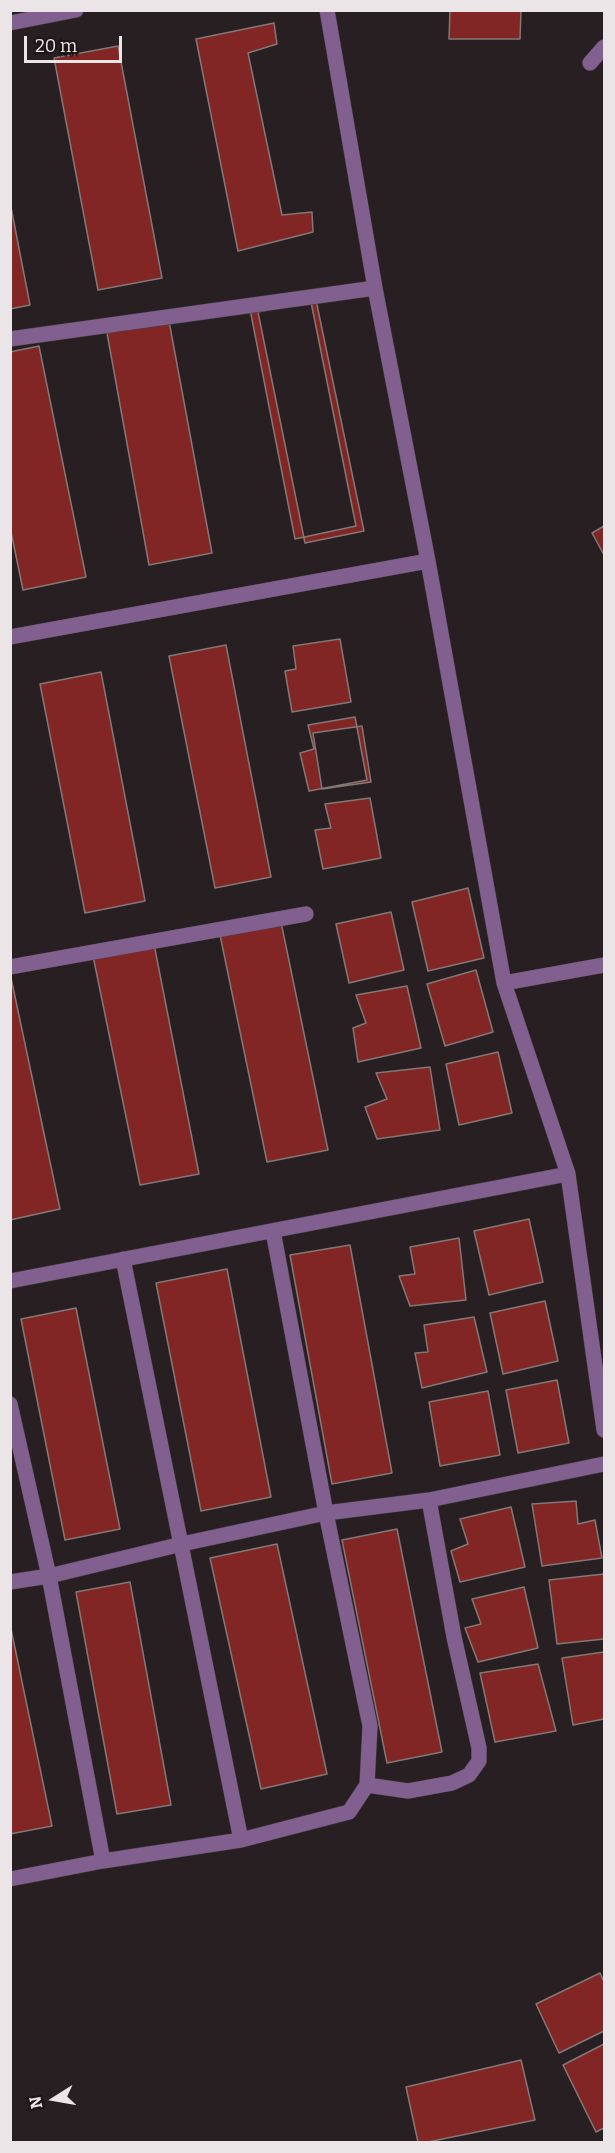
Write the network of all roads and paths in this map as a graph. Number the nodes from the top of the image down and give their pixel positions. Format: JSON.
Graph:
{"nodes":[{"id":1,"x":76,"y":10,"type":"edge"},
{"id":2,"x":327,"y":10,"type":"edge"},
{"id":3,"x":10,"y":23,"type":"edge"},
{"id":4,"x":604,"y":47,"type":"edge"},
{"id":5,"x":590,"y":63,"type":"dead end"},
{"id":6,"x":375,"y":288,"type":"junction"},
{"id":7,"x":10,"y":339,"type":"edge"},
{"id":8,"x":428,"y":561,"type":"junction"},
{"id":9,"x":10,"y":637,"type":"edge"},
{"id":10,"x":306,"y":914,"type":"dead end"},
{"id":11,"x":604,"y":965,"type":"edge"},
{"id":12,"x":10,"y":968,"type":"edge"},
{"id":13,"x":504,"y":983,"type":"junction"},
{"id":14,"x":568,"y":1174,"type":"junction"},
{"id":15,"x":273,"y":1231,"type":"junction"},
{"id":16,"x":123,"y":1259,"type":"junction"},
{"id":17,"x":10,"y":1281,"type":"edge"},
{"id":18,"x":10,"y":1404,"type":"edge"},
{"id":19,"x":604,"y":1430,"type":"edge"},
{"id":20,"x":604,"y":1464,"type":"edge"},
{"id":21,"x":429,"y":1500,"type":"junction"},
{"id":22,"x":326,"y":1513,"type":"junction"},
{"id":23,"x":182,"y":1544,"type":"junction"},
{"id":24,"x":49,"y":1576,"type":"junction"},
{"id":25,"x":10,"y":1582,"type":"edge"},
{"id":26,"x":368,"y":1785,"type":"junction"},
{"id":27,"x":241,"y":1840,"type":"junction"},
{"id":28,"x":103,"y":1861,"type":"junction"},
{"id":29,"x":10,"y":1879,"type":"edge"}],
"edges":[{"from":1,"to":3,"type":"lane"},
{"from":2,"to":6,"type":"lane"},
{"from":4,"to":5,"type":"lane"},
{"from":6,"to":7,"type":"lane"},
{"from":6,"to":8,"type":"lane"},
{"from":8,"to":9,"type":"lane"},
{"from":8,"to":13,"type":"lane"},
{"from":10,"to":12,"type":"lane"},
{"from":11,"to":13,"type":"lane"},
{"from":13,"to":14,"type":"lane"},
{"from":14,"to":15,"type":"lane"},
{"from":14,"to":19,"type":"lane"},
{"from":15,"to":16,"type":"lane"},
{"from":15,"to":22,"type":"lane"},
{"from":16,"to":17,"type":"lane"},
{"from":16,"to":23,"type":"lane"},
{"from":18,"to":24,"type":"lane"},
{"from":20,"to":21,"type":"lane"},
{"from":21,"to":22,"type":"lane"},
{"from":21,"to":26,"type":"lane"},
{"from":22,"to":23,"type":"lane"},
{"from":22,"to":26,"type":"lane"},
{"from":23,"to":24,"type":"lane"},
{"from":23,"to":27,"type":"lane"},
{"from":24,"to":25,"type":"lane"},
{"from":24,"to":28,"type":"lane"},
{"from":26,"to":27,"type":"lane"},
{"from":27,"to":28,"type":"lane"},
{"from":28,"to":29,"type":"lane"}]}
